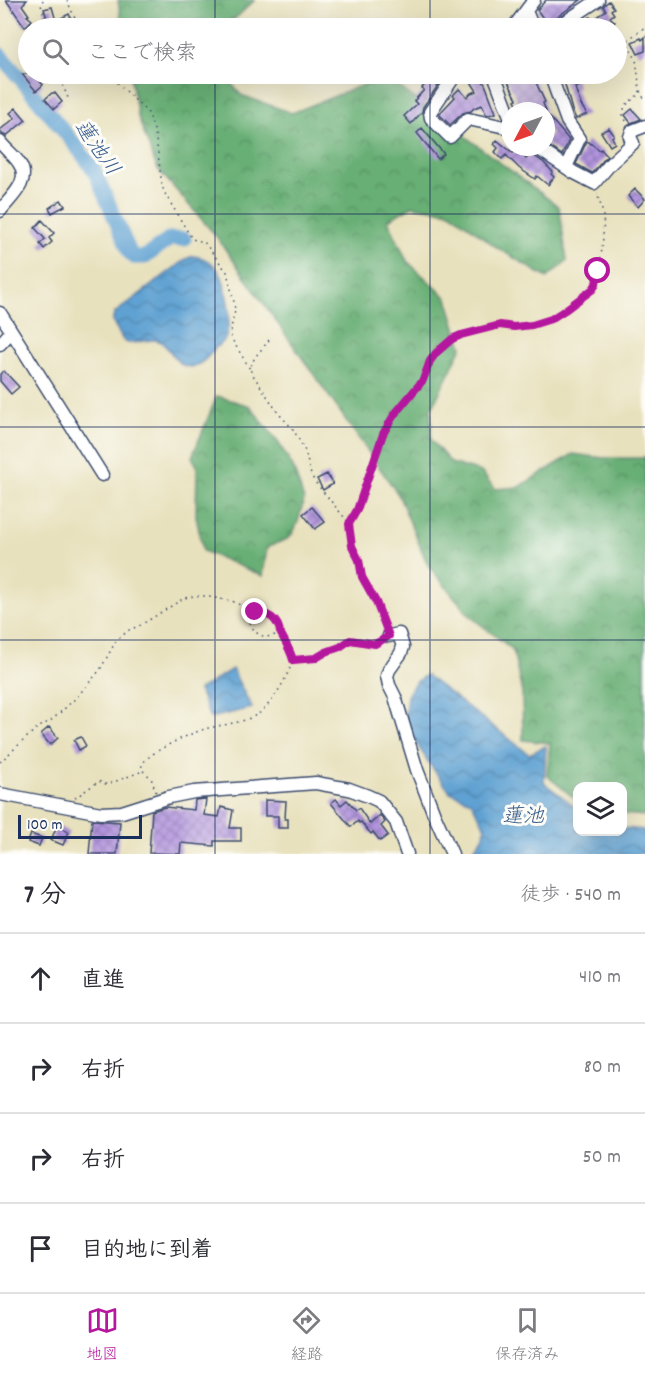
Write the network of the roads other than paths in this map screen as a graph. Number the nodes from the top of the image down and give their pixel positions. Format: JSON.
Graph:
{"nodes":[{"id":1,"x":534,"y":0,"type":"edge"},
{"id":2,"x":593,"y":1,"type":"edge"},
{"id":3,"x":526,"y":11,"type":"junction"},
{"id":4,"x":521,"y":18,"type":"edge"},
{"id":5,"x":529,"y":18,"type":"edge"},
{"id":6,"x":570,"y":18,"type":"edge"},
{"id":7,"x":449,"y":84,"type":"edge"},
{"id":8,"x":498,"y":84,"type":"edge"},
{"id":9,"x":554,"y":84,"type":"edge"},
{"id":10,"x":505,"y":102,"type":"edge"},
{"id":11,"x":501,"y":126,"type":"edge"},
{"id":12,"x":645,"y":126,"type":"edge"},
{"id":13,"x":0,"y":142,"type":"edge"},
{"id":14,"x":550,"y":156,"type":"edge"},
{"id":15,"x":566,"y":167,"type":"junction"},
{"id":16,"x":0,"y":211,"type":"edge"},
{"id":17,"x":0,"y":313,"type":"edge"},
{"id":18,"x":11,"y":332,"type":"junction"},
{"id":19,"x":0,"y":344,"type":"edge"},
{"id":20,"x":102,"y":475,"type":"dead end"},
{"id":21,"x":389,"y":636,"type":"road end"},
{"id":22,"x":0,"y":794,"type":"edge"},
{"id":23,"x":407,"y":854,"type":"edge"},
{"id":24,"x":452,"y":854,"type":"edge"}],
"edges":[{"from":1,"to":3,"type":"street"},
{"from":2,"to":6,"type":"street"},
{"from":3,"to":4,"type":"street"},
{"from":3,"to":5,"type":"street"},
{"from":7,"to":11,"type":"street"},
{"from":8,"to":10,"type":"street"},
{"from":9,"to":15,"type":"street"},
{"from":12,"to":15,"type":"street"},
{"from":13,"to":16,"type":"street"},
{"from":14,"to":15,"type":"street"},
{"from":17,"to":18,"type":"street"},
{"from":18,"to":19,"type":"street"},
{"from":18,"to":20,"type":"street"},
{"from":21,"to":24,"type":"street"},
{"from":22,"to":23,"type":"street"}]}
